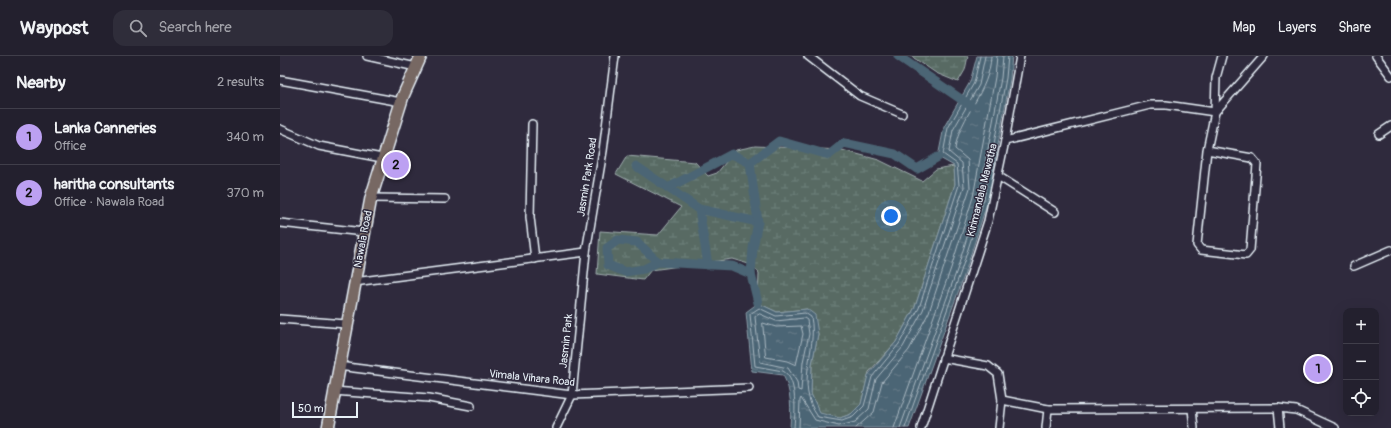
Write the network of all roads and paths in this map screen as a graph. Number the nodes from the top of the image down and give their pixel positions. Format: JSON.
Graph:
{"nodes":[{"id":1,"x":366,"y":56,"type":"edge"},
{"id":2,"x":421,"y":56,"type":"edge"},
{"id":3,"x":615,"y":56,"type":"edge"},
{"id":4,"x":808,"y":56,"type":"edge"},
{"id":5,"x":1020,"y":56,"type":"edge"},
{"id":6,"x":1222,"y":56,"type":"edge"},
{"id":7,"x":1264,"y":56,"type":"edge"},
{"id":8,"x":1377,"y":57,"type":"edge"},
{"id":9,"x":416,"y":67,"type":"junction"},
{"id":10,"x":1391,"y":76,"type":"edge"},
{"id":11,"x":280,"y":80,"type":"edge"},
{"id":12,"x":401,"y":102,"type":"junction"},
{"id":13,"x":1215,"y":112,"type":"junction"},
{"id":14,"x":902,"y":114,"type":"dead end"},
{"id":15,"x":532,"y":124,"type":"dead end"},
{"id":16,"x":1391,"y":126,"type":"edge"},
{"id":17,"x":280,"y":129,"type":"edge"},
{"id":18,"x":1379,"y":134,"type":"dead end"},
{"id":19,"x":1006,"y":141,"type":"junction"},
{"id":20,"x":1207,"y":150,"type":"junction"},
{"id":21,"x":382,"y":158,"type":"junction"},
{"id":22,"x":998,"y":176,"type":"junction"},
{"id":23,"x":371,"y":198,"type":"junction"},
{"id":24,"x":445,"y":199,"type":"dead end"},
{"id":25,"x":1055,"y":212,"type":"dead end"},
{"id":26,"x":280,"y":223,"type":"edge"},
{"id":27,"x":364,"y":232,"type":"junction"},
{"id":28,"x":1391,"y":250,"type":"edge"},
{"id":29,"x":586,"y":252,"type":"junction"},
{"id":30,"x":535,"y":258,"type":"junction"},
{"id":31,"x":1354,"y":266,"type":"dead end"},
{"id":32,"x":354,"y":282,"type":"junction"},
{"id":33,"x":582,"y":301,"type":"joint"},
{"id":34,"x":280,"y":319,"type":"edge"},
{"id":35,"x":346,"y":324,"type":"junction"},
{"id":36,"x":943,"y":358,"type":"junction"},
{"id":37,"x":338,"y":366,"type":"junction"},
{"id":38,"x":749,"y":388,"type":"dead end"},
{"id":39,"x":333,"y":391,"type":"junction"},
{"id":40,"x":572,"y":395,"type":"junction"},
{"id":41,"x":1002,"y":400,"type":"junction"},
{"id":42,"x":471,"y":406,"type":"dead end"},
{"id":43,"x":1192,"y":408,"type":"junction"},
{"id":44,"x":1278,"y":408,"type":"junction"},
{"id":45,"x":1048,"y":409,"type":"junction"},
{"id":46,"x":328,"y":428,"type":"edge"},
{"id":47,"x":556,"y":428,"type":"edge"},
{"id":48,"x":921,"y":428,"type":"edge"},
{"id":49,"x":999,"y":428,"type":"edge"},
{"id":50,"x":1046,"y":428,"type":"edge"},
{"id":51,"x":1194,"y":428,"type":"edge"},
{"id":52,"x":1280,"y":428,"type":"edge"},
{"id":53,"x":1335,"y":428,"type":"edge"}],
"edges":[{"from":1,"to":9,"type":"street"},
{"from":2,"to":9,"type":"main road","name":"Nawala Road"},
{"from":3,"to":29,"type":"street","name":"Jasmin Park Road"},
{"from":4,"to":14,"type":"street"},
{"from":5,"to":19,"type":"street"},
{"from":6,"to":13,"type":"street"},
{"from":7,"to":13,"type":"street"},
{"from":8,"to":10,"type":"street"},
{"from":9,"to":12,"type":"main road","name":"Nawala Road"},
{"from":11,"to":12,"type":"street"},
{"from":12,"to":21,"type":"main road","name":"Nawala Road"},
{"from":13,"to":19,"type":"street","name":"Kirimandala Mawatha"},
{"from":13,"to":20,"type":"street"},
{"from":15,"to":30,"type":"street"},
{"from":16,"to":18,"type":"street"},
{"from":17,"to":21,"type":"street"},
{"from":19,"to":22,"type":"street","name":"Kirimandala Mawatha"},
{"from":20,"to":20,"type":"street"},
{"from":21,"to":23,"type":"main road","name":"Nawala Road"},
{"from":22,"to":25,"type":"street"},
{"from":22,"to":36,"type":"street","name":"Kirimandala Mawatha"},
{"from":23,"to":24,"type":"street"},
{"from":23,"to":27,"type":"main road","name":"Nawala Road"},
{"from":26,"to":27,"type":"street"},
{"from":27,"to":32,"type":"main road","name":"Nawala Road"},
{"from":28,"to":31,"type":"street"},
{"from":29,"to":30,"type":"street"},
{"from":29,"to":33,"type":"street","name":"Jasmin Park Road"},
{"from":30,"to":32,"type":"street"},
{"from":32,"to":35,"type":"main road","name":"Nawala Road"},
{"from":33,"to":40,"type":"street","name":"Jasmin Park"},
{"from":34,"to":35,"type":"street"},
{"from":35,"to":37,"type":"main road","name":"Nawala Road"},
{"from":36,"to":41,"type":"street"},
{"from":36,"to":48,"type":"street","name":"Kirimandala Mawatha"},
{"from":37,"to":39,"type":"main road","name":"Nawala Road"},
{"from":37,"to":40,"type":"street","name":"Vimala Vihara Road"},
{"from":38,"to":40,"type":"street","name":"Vimala Vihara Road"},
{"from":39,"to":42,"type":"street"},
{"from":39,"to":46,"type":"main road","name":"Nawala Road"},
{"from":40,"to":47,"type":"street","name":"Jasmin Park"},
{"from":41,"to":45,"type":"street"},
{"from":41,"to":49,"type":"street"},
{"from":43,"to":44,"type":"street"},
{"from":43,"to":45,"type":"street"},
{"from":43,"to":51,"type":"street"},
{"from":44,"to":52,"type":"street"},
{"from":44,"to":53,"type":"street"},
{"from":45,"to":50,"type":"street"}]}
